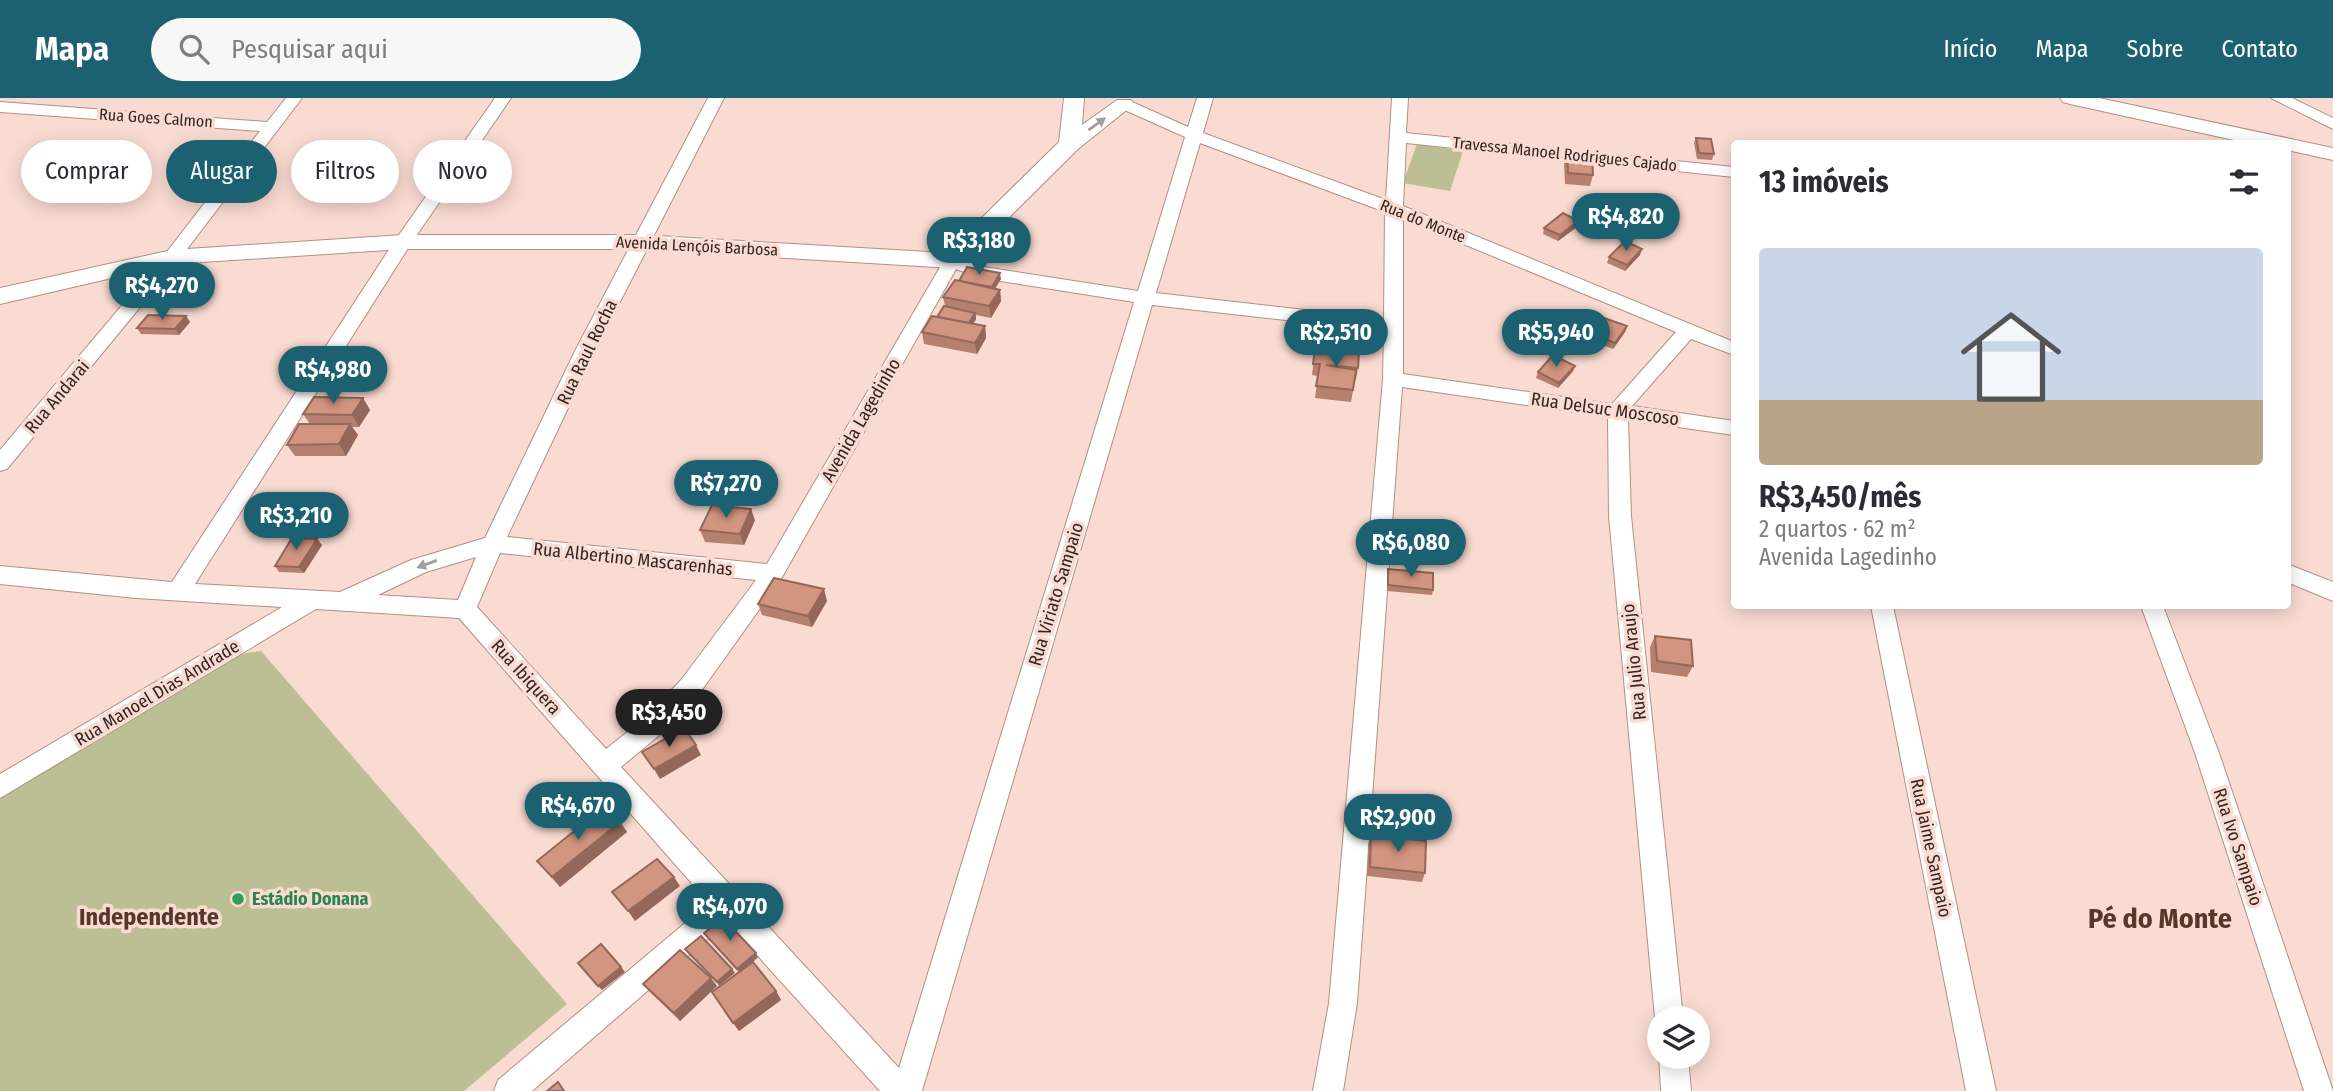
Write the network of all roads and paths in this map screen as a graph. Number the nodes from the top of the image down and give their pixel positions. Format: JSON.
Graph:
{"nodes":[{"id":1,"x":294,"y":98,"type":"edge"},
{"id":2,"x":503,"y":98,"type":"edge"},
{"id":3,"x":716,"y":98,"type":"edge"},
{"id":4,"x":1074,"y":98,"type":"edge"},
{"id":5,"x":1205,"y":98,"type":"edge"},
{"id":6,"x":1400,"y":98,"type":"edge"},
{"id":7,"x":2070,"y":98,"type":"edge"},
{"id":8,"x":2279,"y":98,"type":"edge"},
{"id":9,"x":1117,"y":101,"type":"edge"},
{"id":10,"x":0,"y":107,"type":"edge"},
{"id":11,"x":2333,"y":124,"type":"edge"},
{"id":12,"x":271,"y":127,"type":"junction"},
{"id":13,"x":1194,"y":135,"type":"junction"},
{"id":14,"x":1396,"y":137,"type":"junction"},
{"id":15,"x":2267,"y":140,"type":"edge"},
{"id":16,"x":1070,"y":144,"type":"junction"},
{"id":17,"x":2291,"y":145,"type":"edge"},
{"id":18,"x":2333,"y":154,"type":"edge"},
{"id":19,"x":1731,"y":172,"type":"edge"},
{"id":20,"x":1394,"y":209,"type":"junction"},
{"id":21,"x":403,"y":242,"type":"junction"},
{"id":22,"x":641,"y":242,"type":"junction"},
{"id":23,"x":172,"y":257,"type":"junction"},
{"id":24,"x":952,"y":261,"type":"junction"},
{"id":25,"x":0,"y":296,"type":"edge"},
{"id":26,"x":1145,"y":298,"type":"junction"},
{"id":27,"x":1392,"y":326,"type":"junction"},
{"id":28,"x":1688,"y":330,"type":"junction"},
{"id":29,"x":1731,"y":348,"type":"edge"},
{"id":30,"x":1393,"y":379,"type":"junction"},
{"id":31,"x":1618,"y":410,"type":"junction"},
{"id":32,"x":1731,"y":428,"type":"edge"},
{"id":33,"x":0,"y":464,"type":"edge"},
{"id":34,"x":492,"y":544,"type":"junction"},
{"id":35,"x":773,"y":573,"type":"junction"},
{"id":36,"x":0,"y":575,"type":"edge"},
{"id":37,"x":2291,"y":575,"type":"edge"},
{"id":38,"x":178,"y":592,"type":"junction"},
{"id":39,"x":2333,"y":592,"type":"edge"},
{"id":40,"x":314,"y":599,"type":"junction"},
{"id":41,"x":343,"y":601,"type":"junction"},
{"id":42,"x":465,"y":609,"type":"junction"},
{"id":43,"x":1883,"y":609,"type":"edge"},
{"id":44,"x":2153,"y":609,"type":"edge"},
{"id":45,"x":605,"y":765,"type":"junction"},
{"id":46,"x":0,"y":787,"type":"edge"},
{"id":47,"x":728,"y":904,"type":"junction"},
{"id":48,"x":1668,"y":1006,"type":"edge"},
{"id":49,"x":1674,"y":1069,"type":"edge"},
{"id":50,"x":509,"y":1091,"type":"edge"},
{"id":51,"x":900,"y":1091,"type":"edge"},
{"id":52,"x":907,"y":1091,"type":"edge"},
{"id":53,"x":1328,"y":1091,"type":"edge"},
{"id":54,"x":1676,"y":1091,"type":"edge"},
{"id":55,"x":1981,"y":1091,"type":"edge"},
{"id":56,"x":2319,"y":1091,"type":"edge"}],
"edges":[{"from":1,"to":12,"type":"street","name":"Rua Andarai"},
{"from":2,"to":21,"type":"street"},
{"from":3,"to":22,"type":"street","name":"Rua Raul Rocha"},
{"from":4,"to":16,"type":"street"},
{"from":5,"to":13,"type":"street","name":"Rua Viriato Sampaio"},
{"from":6,"to":14,"type":"street"},
{"from":7,"to":15,"type":"street"},
{"from":8,"to":11,"type":"street"},
{"from":9,"to":13,"type":"street","name":"Rua do Monte"},
{"from":16,"to":9,"type":"street","name":"Avenida Lagedinho","one_way":true},
{"from":10,"to":12,"type":"street","name":"Rua Goes Calmon"},
{"from":12,"to":23,"type":"street","name":"Rua Andarai"},
{"from":13,"to":20,"type":"street","name":"Rua do Monte"},
{"from":13,"to":26,"type":"street","name":"Rua Viriato Sampaio"},
{"from":14,"to":19,"type":"street","name":"Travessa Manoel Rodrigues Cajado"},
{"from":14,"to":20,"type":"street"},
{"from":16,"to":24,"type":"street","name":"Avenida Lagedinho"},
{"from":17,"to":18,"type":"street"},
{"from":20,"to":27,"type":"street"},
{"from":20,"to":28,"type":"street","name":"Rua do Monte"},
{"from":21,"to":22,"type":"street","name":"Avenida Lençóis Barbosa"},
{"from":21,"to":23,"type":"street","name":"Avenida Lençóis Barbosa"},
{"from":21,"to":38,"type":"street"},
{"from":22,"to":24,"type":"street","name":"Avenida Lençóis Barbosa"},
{"from":22,"to":34,"type":"street","name":"Rua Raul Rocha"},
{"from":23,"to":25,"type":"street","name":"Avenida Lençóis Barbosa"},
{"from":23,"to":33,"type":"street","name":"Rua Andarai"},
{"from":24,"to":26,"type":"street","name":"Avenida Lençóis Barbosa"},
{"from":24,"to":35,"type":"street","name":"Avenida Lagedinho"},
{"from":26,"to":27,"type":"street","name":"Avenida Lençóis Barbosa"},
{"from":26,"to":52,"type":"street","name":"Rua Viriato Sampaio"},
{"from":27,"to":30,"type":"street"},
{"from":28,"to":29,"type":"street","name":"Rua do Monte"},
{"from":28,"to":31,"type":"street"},
{"from":30,"to":31,"type":"street","name":"Rua Delsuc Moscoso"},
{"from":30,"to":53,"type":"street"},
{"from":31,"to":32,"type":"street","name":"Rua Delsuc Moscoso"},
{"from":31,"to":48,"type":"street","name":"Rua Julio Araujo"},
{"from":34,"to":35,"type":"street","name":"Rua Albertino Mascarenhas"},
{"from":34,"to":41,"type":"street","one_way":true},
{"from":34,"to":42,"type":"street","name":"Rua Raul Rocha"},
{"from":35,"to":45,"type":"street","name":"Avenida Lagedinho"},
{"from":36,"to":38,"type":"street"},
{"from":37,"to":39,"type":"street"},
{"from":38,"to":40,"type":"street"},
{"from":40,"to":41,"type":"street"},
{"from":40,"to":46,"type":"street","name":"Rua Manoel Dias Andrade"},
{"from":41,"to":42,"type":"street"},
{"from":42,"to":45,"type":"street","name":"Rua Ibiquera"},
{"from":43,"to":55,"type":"street","name":"Rua Jaime Sampaio"},
{"from":44,"to":56,"type":"street","name":"Rua Ivo Sampaio"},
{"from":45,"to":47,"type":"street","name":"Rua Ibiquera"},
{"from":47,"to":50,"type":"street"},
{"from":47,"to":51,"type":"street","name":"Rua Ibiquera"},
{"from":49,"to":54,"type":"street"}]}
